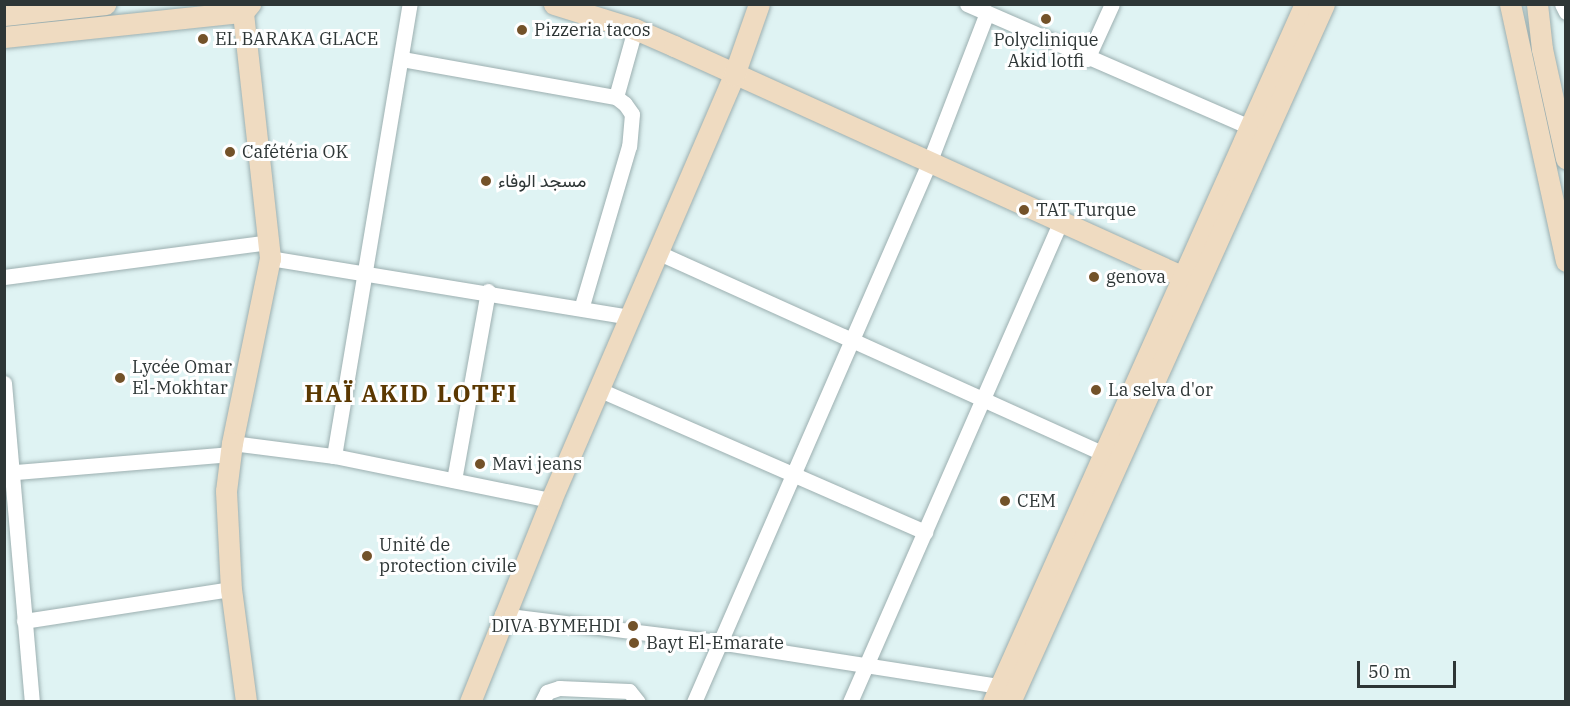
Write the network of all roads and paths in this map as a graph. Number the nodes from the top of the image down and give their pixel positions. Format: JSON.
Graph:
{"nodes":[{"id":1,"x":105,"y":4,"type":"edge"},
{"id":2,"x":410,"y":4,"type":"edge"},
{"id":3,"x":759,"y":4,"type":"edge"},
{"id":4,"x":967,"y":4,"type":"edge"},
{"id":5,"x":1112,"y":4,"type":"edge"},
{"id":6,"x":1305,"y":4,"type":"edge"},
{"id":7,"x":1324,"y":4,"type":"edge"},
{"id":8,"x":1510,"y":4,"type":"edge"},
{"id":9,"x":1537,"y":4,"type":"edge"},
{"id":10,"x":1562,"y":4,"type":"edge"},
{"id":11,"x":562,"y":5,"type":"edge"},
{"id":12,"x":245,"y":7,"type":"edge"},
{"id":13,"x":1566,"y":12,"type":"edge"},
{"id":14,"x":987,"y":14,"type":"junction"},
{"id":15,"x":4,"y":15,"type":"edge"},
{"id":16,"x":635,"y":29,"type":"junction"},
{"id":17,"x":4,"y":37,"type":"edge"},
{"id":18,"x":402,"y":59,"type":"junction"},
{"id":19,"x":1087,"y":59,"type":"junction"},
{"id":20,"x":734,"y":75,"type":"junction"},
{"id":21,"x":616,"y":97,"type":"junction"},
{"id":22,"x":1258,"y":130,"type":"junction"},
{"id":23,"x":1566,"y":158,"type":"edge"},
{"id":24,"x":929,"y":163,"type":"junction"},
{"id":25,"x":1060,"y":223,"type":"junction"},
{"id":26,"x":270,"y":250,"type":"junction"},
{"id":27,"x":659,"y":253,"type":"junction"},
{"id":28,"x":1566,"y":261,"type":"edge"},
{"id":29,"x":367,"y":272,"type":"junction"},
{"id":30,"x":4,"y":277,"type":"edge"},
{"id":31,"x":1191,"y":280,"type":"junction"},
{"id":32,"x":488,"y":291,"type":"junction"},
{"id":33,"x":582,"y":306,"type":"junction"},
{"id":34,"x":631,"y":317,"type":"junction"},
{"id":35,"x":852,"y":338,"type":"junction"},
{"id":36,"x":4,"y":383,"type":"edge"},
{"id":37,"x":600,"y":390,"type":"junction"},
{"id":38,"x":983,"y":398,"type":"junction"},
{"id":39,"x":231,"y":448,"type":"junction"},
{"id":40,"x":334,"y":456,"type":"junction"},
{"id":41,"x":1112,"y":457,"type":"junction"},
{"id":42,"x":10,"y":474,"type":"edge"},
{"id":43,"x":792,"y":476,"type":"junction"},
{"id":44,"x":454,"y":480,"type":"junction"},
{"id":45,"x":551,"y":500,"type":"junction"},
{"id":46,"x":925,"y":532,"type":"junction"},
{"id":47,"x":231,"y":589,"type":"junction"},
{"id":48,"x":502,"y":615,"type":"junction"},
{"id":49,"x":24,"y":621,"type":"junction"},
{"id":50,"x":718,"y":642,"type":"junction"},
{"id":51,"x":866,"y":666,"type":"junction"},
{"id":52,"x":1005,"y":694,"type":"edge"},
{"id":53,"x":32,"y":702,"type":"edge"},
{"id":54,"x":246,"y":702,"type":"edge"},
{"id":55,"x":470,"y":702,"type":"edge"},
{"id":56,"x":542,"y":702,"type":"edge"},
{"id":57,"x":638,"y":702,"type":"edge"},
{"id":58,"x":694,"y":702,"type":"edge"},
{"id":59,"x":850,"y":702,"type":"edge"}],
"edges":[{"from":1,"to":15,"type":"street"},
{"from":2,"to":18,"type":"street"},
{"from":3,"to":20,"type":"street"},
{"from":4,"to":14,"type":"street"},
{"from":5,"to":19,"type":"street"},
{"from":6,"to":22,"type":"street"},
{"from":7,"to":22,"type":"street"},
{"from":8,"to":28,"type":"street"},
{"from":9,"to":23,"type":"street"},
{"from":10,"to":13,"type":"street"},
{"from":11,"to":16,"type":"street"},
{"from":12,"to":17,"type":"street"},
{"from":12,"to":26,"type":"street"},
{"from":14,"to":19,"type":"street"},
{"from":14,"to":24,"type":"street"},
{"from":16,"to":20,"type":"street"},
{"from":16,"to":21,"type":"street"},
{"from":18,"to":21,"type":"street"},
{"from":18,"to":29,"type":"street"},
{"from":19,"to":22,"type":"street"},
{"from":20,"to":24,"type":"street"},
{"from":20,"to":27,"type":"street"},
{"from":21,"to":33,"type":"street"},
{"from":22,"to":31,"type":"street"},
{"from":24,"to":25,"type":"street"},
{"from":24,"to":35,"type":"street"},
{"from":25,"to":31,"type":"street"},
{"from":25,"to":38,"type":"street"},
{"from":26,"to":29,"type":"street"},
{"from":26,"to":30,"type":"street"},
{"from":26,"to":39,"type":"street"},
{"from":27,"to":34,"type":"street"},
{"from":27,"to":35,"type":"street"},
{"from":29,"to":32,"type":"street"},
{"from":29,"to":40,"type":"street"},
{"from":31,"to":41,"type":"street"},
{"from":32,"to":33,"type":"street"},
{"from":32,"to":44,"type":"street"},
{"from":33,"to":34,"type":"street"},
{"from":34,"to":37,"type":"street"},
{"from":35,"to":38,"type":"street"},
{"from":35,"to":43,"type":"street"},
{"from":36,"to":42,"type":"street"},
{"from":37,"to":43,"type":"street"},
{"from":37,"to":45,"type":"street"},
{"from":38,"to":41,"type":"street"},
{"from":38,"to":46,"type":"street"},
{"from":39,"to":40,"type":"street"},
{"from":39,"to":42,"type":"street"},
{"from":39,"to":47,"type":"street"},
{"from":40,"to":44,"type":"street"},
{"from":41,"to":52,"type":"street"},
{"from":42,"to":49,"type":"street"},
{"from":43,"to":46,"type":"street"},
{"from":43,"to":50,"type":"street"},
{"from":44,"to":45,"type":"street"},
{"from":45,"to":48,"type":"street"},
{"from":46,"to":51,"type":"street"},
{"from":47,"to":49,"type":"street"},
{"from":47,"to":54,"type":"street"},
{"from":48,"to":50,"type":"street"},
{"from":48,"to":55,"type":"street"},
{"from":49,"to":53,"type":"street"},
{"from":50,"to":51,"type":"street"},
{"from":50,"to":58,"type":"street"},
{"from":51,"to":52,"type":"street"},
{"from":51,"to":59,"type":"street"},
{"from":56,"to":57,"type":"street"}]}
